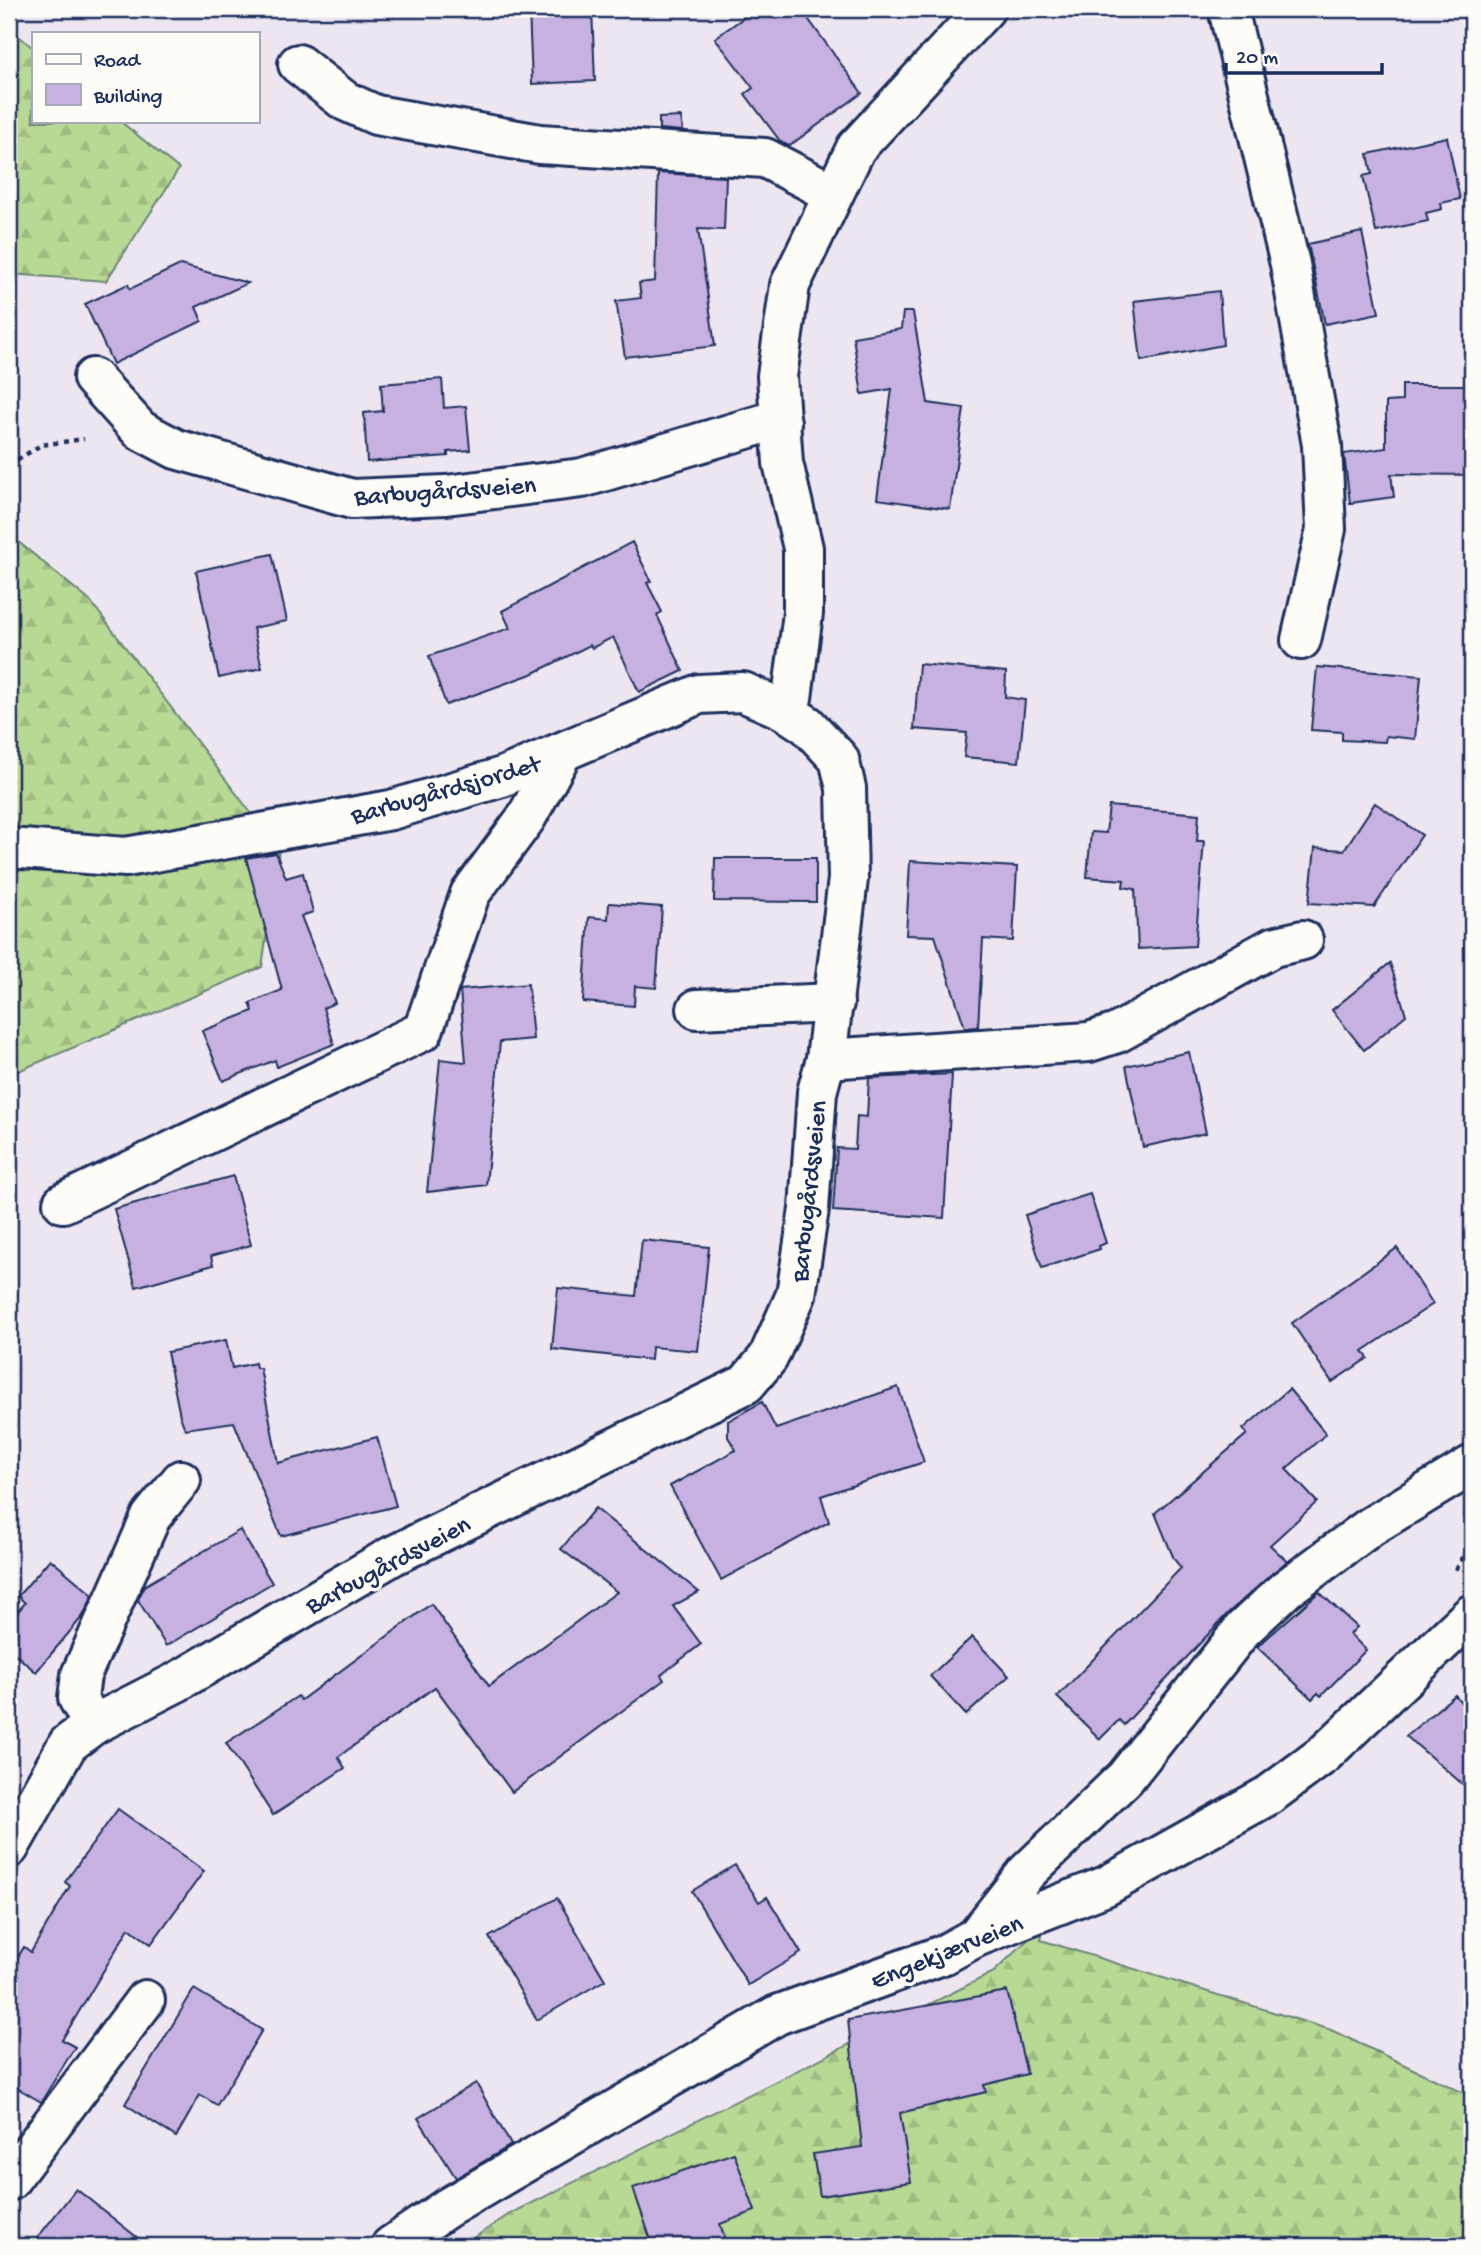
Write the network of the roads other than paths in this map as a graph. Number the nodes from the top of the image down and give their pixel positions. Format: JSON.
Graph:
{"nodes":[{"id":1,"x":985,"y":9,"type":"edge"},
{"id":2,"x":1228,"y":9,"type":"edge"},
{"id":3,"x":298,"y":64,"type":"dead end"},
{"id":4,"x":831,"y":198,"type":"junction"},
{"id":5,"x":93,"y":378,"type":"dead end"},
{"id":6,"x":780,"y":422,"type":"junction"},
{"id":7,"x":1301,"y":639,"type":"dead end"},
{"id":8,"x":784,"y":710,"type":"junction"},
{"id":9,"x":562,"y":753,"type":"junction"},
{"id":10,"x":9,"y":848,"type":"edge"},
{"id":11,"x":1303,"y":940,"type":"dead end"},
{"id":12,"x":834,"y":1003,"type":"junction"},
{"id":13,"x":697,"y":1009,"type":"dead end"},
{"id":14,"x":826,"y":1059,"type":"junction"},
{"id":15,"x":63,"y":1203,"type":"dead end"},
{"id":16,"x":1472,"y":1465,"type":"edge"},
{"id":17,"x":181,"y":1480,"type":"dead end"},
{"id":18,"x":1472,"y":1614,"type":"edge"},
{"id":19,"x":93,"y":1725,"type":"junction"},
{"id":20,"x":9,"y":1849,"type":"edge"},
{"id":21,"x":976,"y":1937,"type":"junction"},
{"id":22,"x":145,"y":2000,"type":"dead end"},
{"id":23,"x":9,"y":2182,"type":"edge"},
{"id":24,"x":391,"y":2246,"type":"edge"}],
"edges":[{"from":1,"to":4,"type":"street"},
{"from":2,"to":7,"type":"street"},
{"from":3,"to":4,"type":"street"},
{"from":4,"to":6,"type":"street"},
{"from":5,"to":6,"type":"street","name":"Barbugårdsveien"},
{"from":6,"to":8,"type":"street"},
{"from":8,"to":9,"type":"street","name":"Barbugårdsjordet"},
{"from":8,"to":12,"type":"street","name":"Barbugårdsveien"},
{"from":9,"to":10,"type":"street","name":"Barbugårdsjordet"},
{"from":9,"to":15,"type":"street"},
{"from":11,"to":14,"type":"street"},
{"from":12,"to":13,"type":"street"},
{"from":12,"to":14,"type":"street","name":"Barbugårdsveien"},
{"from":14,"to":19,"type":"street","name":"Barbugårdsveien"},
{"from":16,"to":21,"type":"street"},
{"from":17,"to":19,"type":"street"},
{"from":18,"to":21,"type":"street","name":"Engekjærveien"},
{"from":19,"to":20,"type":"street","name":"Barbugårdsveien"},
{"from":21,"to":24,"type":"street","name":"Engekjærveien"},
{"from":22,"to":23,"type":"street"}]}
